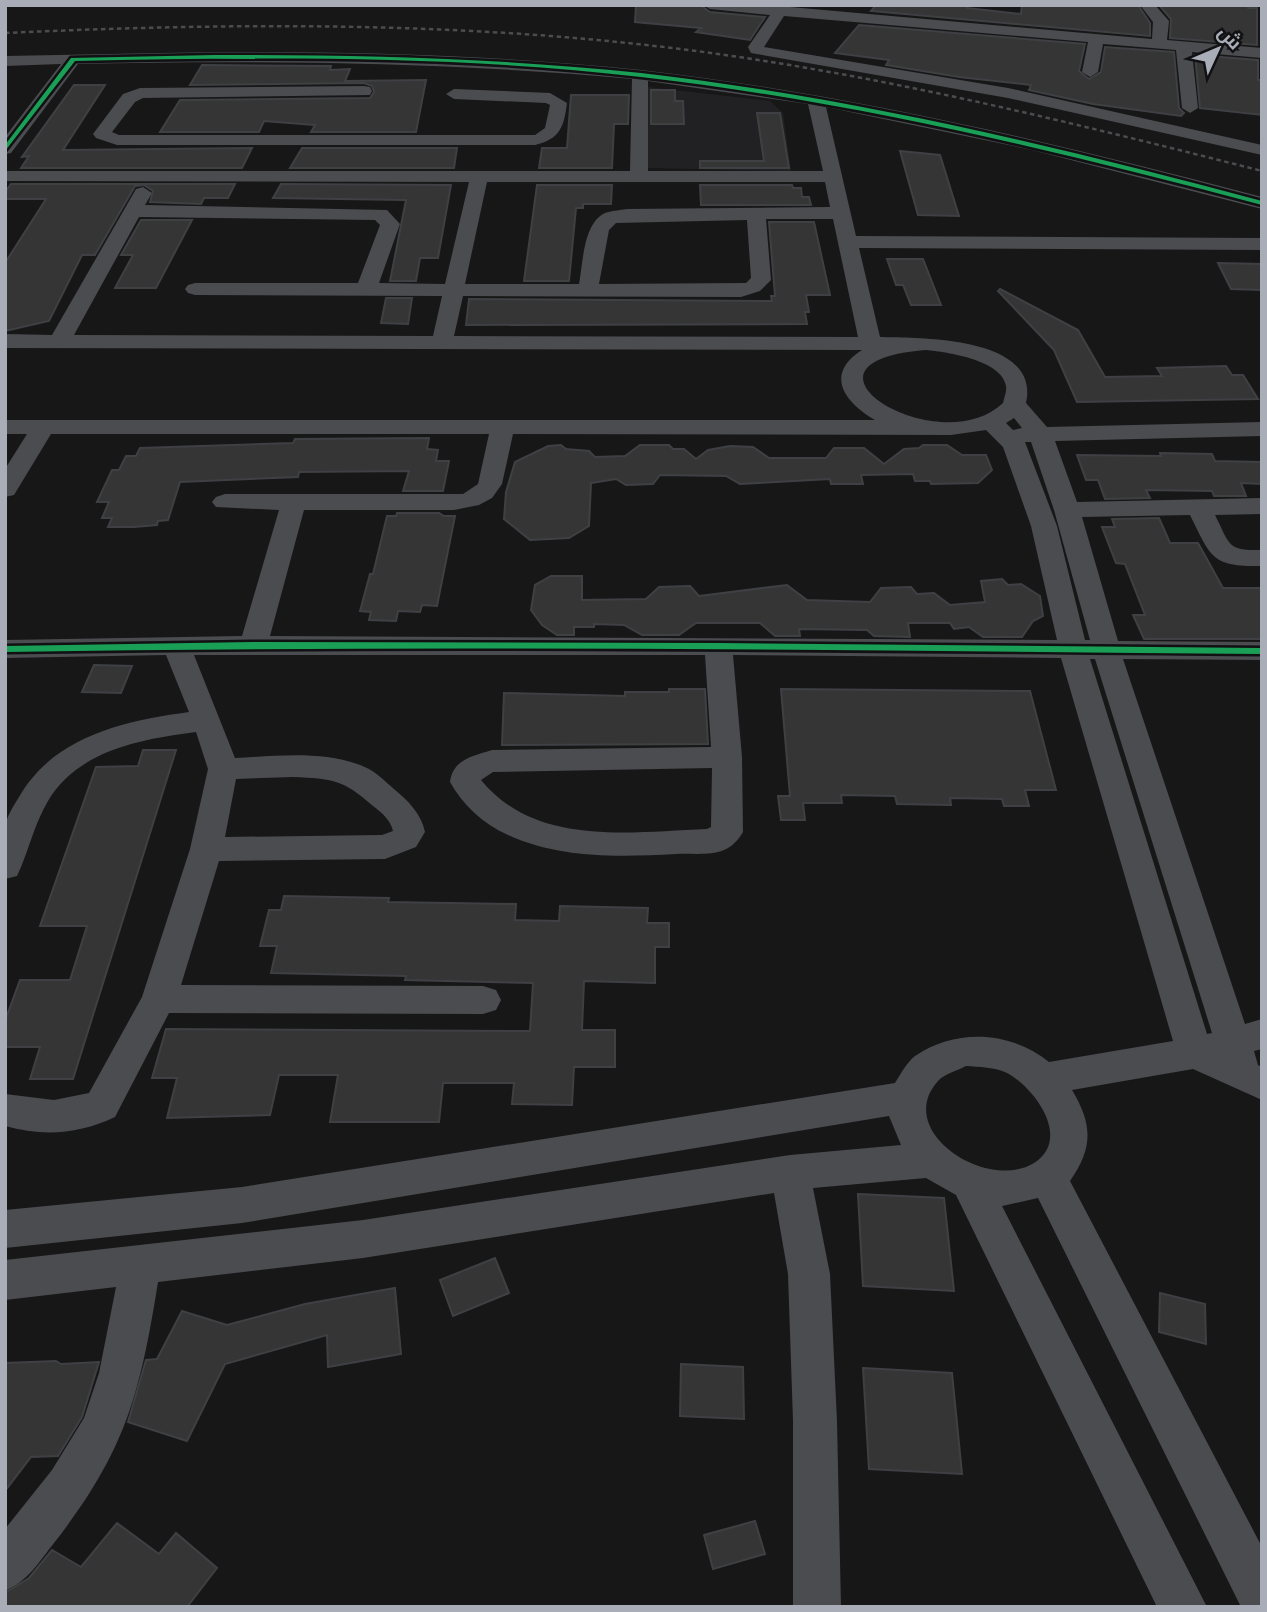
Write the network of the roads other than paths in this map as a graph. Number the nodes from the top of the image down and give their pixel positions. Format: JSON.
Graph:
{"nodes":[{"id":1,"x":710,"y":5,"type":"edge"},
{"id":2,"x":942,"y":5,"type":"edge"},
{"id":3,"x":1147,"y":5,"type":"edge"},
{"id":4,"x":782,"y":9,"type":"edge"},
{"id":5,"x":856,"y":18,"type":"edge"},
{"id":6,"x":1111,"y":24,"type":"dead end"},
{"id":7,"x":936,"y":25,"type":"junction"},
{"id":8,"x":1160,"y":37,"type":"junction"},
{"id":9,"x":1096,"y":38,"type":"junction"},
{"id":10,"x":932,"y":43,"type":"dead end"},
{"id":11,"x":1184,"y":47,"type":"junction"},
{"id":12,"x":1262,"y":53,"type":"edge"},
{"id":13,"x":376,"y":58,"type":"junction"},
{"id":14,"x":73,"y":59,"type":"junction"},
{"id":15,"x":5,"y":61,"type":"edge"},
{"id":16,"x":1090,"y":72,"type":"dead end"},
{"id":17,"x":640,"y":75,"type":"junction"},
{"id":18,"x":454,"y":94,"type":"dead end"},
{"id":19,"x":816,"y":102,"type":"junction"},
{"id":20,"x":1190,"y":108,"type":"dead end"},
{"id":21,"x":277,"y":140,"type":"junction"},
{"id":22,"x":5,"y":149,"type":"edge"},
{"id":23,"x":1262,"y":150,"type":"edge"},
{"id":24,"x":261,"y":175,"type":"junction"},
{"id":25,"x":5,"y":176,"type":"edge"},
{"id":26,"x":151,"y":176,"type":"junction"},
{"id":27,"x":639,"y":176,"type":"junction"},
{"id":28,"x":478,"y":177,"type":"junction"},
{"id":29,"x":832,"y":177,"type":"junction"},
{"id":30,"x":1262,"y":203,"type":"edge"},
{"id":31,"x":134,"y":211,"type":"junction"},
{"id":32,"x":840,"y":213,"type":"junction"},
{"id":33,"x":756,"y":214,"type":"junction"},
{"id":34,"x":850,"y":242,"type":"junction"},
{"id":35,"x":1262,"y":244,"type":"edge"},
{"id":36,"x":195,"y":289,"type":"dead end"},
{"id":37,"x":366,"y":289,"type":"junction"},
{"id":38,"x":452,"y":289,"type":"junction"},
{"id":39,"x":588,"y":289,"type":"junction"},
{"id":40,"x":60,"y":340,"type":"junction"},
{"id":41,"x":5,"y":341,"type":"edge"},
{"id":42,"x":442,"y":342,"type":"junction"},
{"id":43,"x":870,"y":342,"type":"junction"},
{"id":44,"x":901,"y":344,"type":"junction"},
{"id":45,"x":1014,"y":404,"type":"junction"},
{"id":46,"x":503,"y":425,"type":"junction"},
{"id":47,"x":5,"y":427,"type":"edge"},
{"id":48,"x":43,"y":427,"type":"junction"},
{"id":49,"x":927,"y":427,"type":"junction"},
{"id":50,"x":998,"y":429,"type":"junction"},
{"id":51,"x":1262,"y":429,"type":"edge"},
{"id":52,"x":1040,"y":434,"type":"junction"},
{"id":53,"x":5,"y":490,"type":"edge"},
{"id":54,"x":225,"y":502,"type":"dead end"},
{"id":55,"x":294,"y":502,"type":"junction"},
{"id":56,"x":1262,"y":506,"type":"edge"},
{"id":57,"x":1199,"y":508,"type":"junction"},
{"id":58,"x":1067,"y":510,"type":"junction"},
{"id":59,"x":1262,"y":558,"type":"edge"},
{"id":60,"x":253,"y":645,"type":"junction"},
{"id":61,"x":718,"y":646,"type":"junction"},
{"id":62,"x":177,"y":648,"type":"junction"},
{"id":63,"x":5,"y":649,"type":"edge"},
{"id":64,"x":1106,"y":649,"type":"junction"},
{"id":65,"x":1073,"y":650,"type":"junction"},
{"id":66,"x":1262,"y":650,"type":"edge"},
{"id":67,"x":207,"y":720,"type":"junction"},
{"id":68,"x":727,"y":757,"type":"junction"},
{"id":69,"x":223,"y":769,"type":"junction"},
{"id":70,"x":206,"y":849,"type":"junction"},
{"id":71,"x":5,"y":867,"type":"edge"},
{"id":72,"x":159,"y":999,"type":"junction"},
{"id":73,"x":483,"y":1000,"type":"dead end"},
{"id":74,"x":1195,"y":1053,"type":"junction"},
{"id":75,"x":1250,"y":1059,"type":"edge"},
{"id":76,"x":1045,"y":1079,"type":"junction"},
{"id":77,"x":907,"y":1097,"type":"junction"},
{"id":78,"x":5,"y":1110,"type":"edge"},
{"id":79,"x":929,"y":1160,"type":"junction"},
{"id":80,"x":790,"y":1173,"type":"junction"},
{"id":81,"x":1047,"y":1176,"type":"junction"},
{"id":82,"x":971,"y":1186,"type":"junction"},
{"id":83,"x":5,"y":1229,"type":"edge"},
{"id":84,"x":140,"y":1266,"type":"junction"},
{"id":85,"x":5,"y":1280,"type":"edge"},
{"id":86,"x":5,"y":1566,"type":"edge"},
{"id":87,"x":1262,"y":1597,"type":"edge"},
{"id":88,"x":817,"y":1607,"type":"edge"},
{"id":89,"x":1183,"y":1607,"type":"edge"}],
"edges":[{"from":1,"to":4,"type":"street"},
{"from":2,"to":7,"type":"street"},
{"from":3,"to":8,"type":"street"},
{"from":4,"to":5,"type":"street"},
{"from":4,"to":23,"type":"street"},
{"from":5,"to":7,"type":"street"},
{"from":6,"to":8,"type":"street"},
{"from":7,"to":9,"type":"street"},
{"from":7,"to":10,"type":"street"},
{"from":8,"to":9,"type":"street"},
{"from":8,"to":11,"type":"street"},
{"from":9,"to":16,"type":"street"},
{"from":11,"to":12,"type":"street"},
{"from":11,"to":20,"type":"street"},
{"from":13,"to":14,"type":"street"},
{"from":13,"to":17,"type":"street"},
{"from":13,"to":21,"type":"street"},
{"from":14,"to":15,"type":"street"},
{"from":14,"to":22,"type":"street"},
{"from":17,"to":19,"type":"street"},
{"from":17,"to":27,"type":"street"},
{"from":18,"to":21,"type":"street"},
{"from":19,"to":29,"type":"street"},
{"from":19,"to":30,"type":"street"},
{"from":21,"to":24,"type":"street"},
{"from":24,"to":26,"type":"street"},
{"from":24,"to":28,"type":"street"},
{"from":25,"to":26,"type":"street"},
{"from":26,"to":31,"type":"street"},
{"from":27,"to":28,"type":"street"},
{"from":27,"to":29,"type":"street"},
{"from":28,"to":38,"type":"street"},
{"from":29,"to":32,"type":"street"},
{"from":31,"to":37,"type":"street"},
{"from":31,"to":40,"type":"street"},
{"from":32,"to":33,"type":"street"},
{"from":32,"to":34,"type":"street"},
{"from":33,"to":39,"type":"street"},
{"from":33,"to":39,"type":"street"},
{"from":34,"to":35,"type":"street"},
{"from":34,"to":43,"type":"street"},
{"from":36,"to":37,"type":"street"},
{"from":37,"to":38,"type":"street"},
{"from":38,"to":39,"type":"street"},
{"from":38,"to":42,"type":"street"},
{"from":40,"to":41,"type":"street"},
{"from":40,"to":42,"type":"street"},
{"from":42,"to":43,"type":"street"},
{"from":43,"to":44,"type":"street"},
{"from":44,"to":45,"type":"street"},
{"from":44,"to":49,"type":"street"},
{"from":45,"to":50,"type":"street"},
{"from":45,"to":52,"type":"street"},
{"from":46,"to":48,"type":"street"},
{"from":46,"to":49,"type":"street"},
{"from":46,"to":55,"type":"street"},
{"from":47,"to":48,"type":"street"},
{"from":48,"to":53,"type":"street"},
{"from":49,"to":50,"type":"street"},
{"from":50,"to":52,"type":"street"},
{"from":50,"to":65,"type":"street"},
{"from":51,"to":52,"type":"street"},
{"from":52,"to":58,"type":"street"},
{"from":54,"to":55,"type":"street"},
{"from":55,"to":60,"type":"street"},
{"from":56,"to":57,"type":"street"},
{"from":57,"to":58,"type":"street"},
{"from":57,"to":59,"type":"street"},
{"from":58,"to":64,"type":"street"},
{"from":60,"to":61,"type":"street"},
{"from":60,"to":62,"type":"street"},
{"from":61,"to":65,"type":"street"},
{"from":61,"to":68,"type":"street"},
{"from":62,"to":63,"type":"street"},
{"from":62,"to":67,"type":"street"},
{"from":64,"to":65,"type":"street"},
{"from":64,"to":66,"type":"street"},
{"from":64,"to":75,"type":"street"},
{"from":65,"to":74,"type":"street"},
{"from":67,"to":69,"type":"street"},
{"from":67,"to":71,"type":"street"},
{"from":68,"to":68,"type":"street"},
{"from":69,"to":70,"type":"street"},
{"from":69,"to":70,"type":"street"},
{"from":70,"to":72,"type":"street"},
{"from":72,"to":73,"type":"street"},
{"from":72,"to":78,"type":"street"},
{"from":74,"to":75,"type":"street"},
{"from":74,"to":76,"type":"street"},
{"from":76,"to":77,"type":"street"},
{"from":76,"to":81,"type":"street"},
{"from":77,"to":79,"type":"street"},
{"from":77,"to":83,"type":"street"},
{"from":79,"to":80,"type":"street"},
{"from":79,"to":82,"type":"street"},
{"from":80,"to":84,"type":"street"},
{"from":80,"to":88,"type":"street"},
{"from":81,"to":82,"type":"street"},
{"from":81,"to":87,"type":"street"},
{"from":82,"to":89,"type":"street"},
{"from":84,"to":85,"type":"street"},
{"from":84,"to":86,"type":"street"}]}
